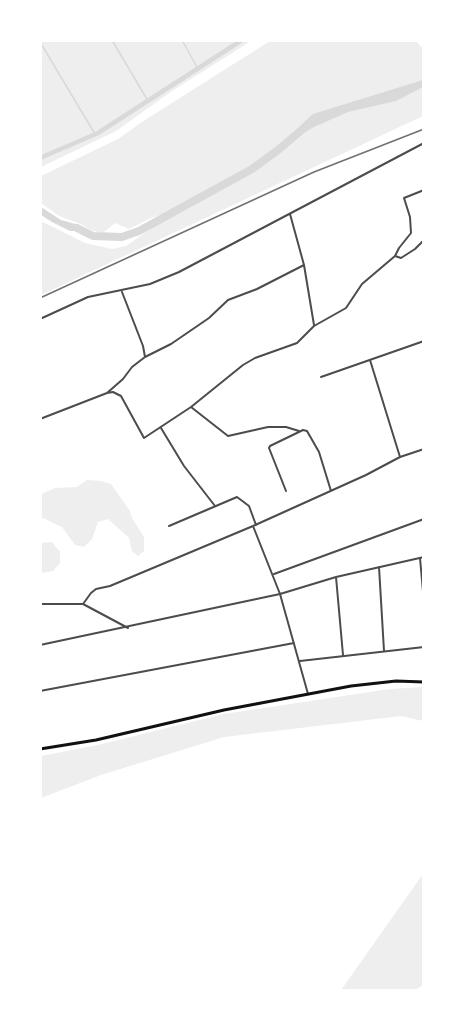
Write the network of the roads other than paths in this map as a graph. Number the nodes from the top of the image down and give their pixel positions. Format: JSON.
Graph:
{"nodes":[{"id":1,"x":423,"y":143,"type":"edge"},
{"id":2,"x":423,"y":190,"type":"edge"},
{"id":3,"x":290,"y":213,"type":"junction"},
{"id":4,"x":423,"y":240,"type":"edge"},
{"id":5,"x":395,"y":256,"type":"junction"},
{"id":6,"x":304,"y":265,"type":"junction"},
{"id":7,"x":122,"y":291,"type":"junction"},
{"id":8,"x":40,"y":319,"type":"edge"},
{"id":9,"x":314,"y":326,"type":"junction"},
{"id":10,"x":423,"y":341,"type":"edge"},
{"id":11,"x":145,"y":357,"type":"junction"},
{"id":12,"x":370,"y":359,"type":"junction"},
{"id":13,"x":321,"y":377,"type":"dead end"},
{"id":14,"x":107,"y":393,"type":"junction"},
{"id":15,"x":191,"y":406,"type":"junction"},
{"id":16,"x":40,"y":419,"type":"edge"},
{"id":17,"x":161,"y":428,"type":"junction"},
{"id":18,"x":299,"y":430,"type":"junction"},
{"id":19,"x":423,"y":449,"type":"edge"},
{"id":20,"x":400,"y":457,"type":"junction"},
{"id":21,"x":286,"y":491,"type":"dead end"},
{"id":22,"x":331,"y":491,"type":"junction"},
{"id":23,"x":215,"y":506,"type":"junction"},
{"id":24,"x":423,"y":519,"type":"edge"},
{"id":25,"x":169,"y":526,"type":"dead end"},
{"id":26,"x":255,"y":526,"type":"junction"},
{"id":27,"x":422,"y":557,"type":"edge"},
{"id":28,"x":379,"y":567,"type":"junction"},
{"id":29,"x":273,"y":574,"type":"junction"},
{"id":30,"x":336,"y":577,"type":"junction"},
{"id":31,"x":280,"y":594,"type":"junction"},
{"id":32,"x":423,"y":603,"type":"edge"},
{"id":33,"x":40,"y":604,"type":"edge"},
{"id":34,"x":83,"y":604,"type":"junction"},
{"id":35,"x":128,"y":628,"type":"junction"},
{"id":36,"x":294,"y":643,"type":"junction"},
{"id":37,"x":40,"y":645,"type":"edge"},
{"id":38,"x":423,"y":647,"type":"edge"},
{"id":39,"x":384,"y":651,"type":"junction"},
{"id":40,"x":343,"y":655,"type":"junction"},
{"id":41,"x":300,"y":661,"type":"junction"},
{"id":42,"x":423,"y":682,"type":"edge"},
{"id":43,"x":40,"y":691,"type":"edge"},
{"id":44,"x":308,"y":694,"type":"junction"},
{"id":45,"x":40,"y":749,"type":"edge"}],
"edges":[{"from":1,"to":3,"type":"street"},
{"from":2,"to":5,"type":"street"},
{"from":3,"to":6,"type":"street"},
{"from":3,"to":7,"type":"street"},
{"from":4,"to":5,"type":"street"},
{"from":5,"to":9,"type":"street"},
{"from":6,"to":9,"type":"street"},
{"from":6,"to":11,"type":"street"},
{"from":7,"to":8,"type":"street"},
{"from":7,"to":11,"type":"street"},
{"from":9,"to":15,"type":"street"},
{"from":10,"to":12,"type":"street"},
{"from":11,"to":14,"type":"street"},
{"from":12,"to":13,"type":"street"},
{"from":12,"to":20,"type":"street"},
{"from":14,"to":16,"type":"street"},
{"from":14,"to":17,"type":"street"},
{"from":15,"to":17,"type":"street"},
{"from":15,"to":18,"type":"street"},
{"from":17,"to":23,"type":"street"},
{"from":18,"to":21,"type":"street"},
{"from":18,"to":22,"type":"street"},
{"from":19,"to":20,"type":"street"},
{"from":20,"to":22,"type":"street"},
{"from":22,"to":26,"type":"street"},
{"from":23,"to":25,"type":"street"},
{"from":23,"to":26,"type":"street"},
{"from":24,"to":29,"type":"street"},
{"from":26,"to":29,"type":"street"},
{"from":26,"to":34,"type":"street"},
{"from":27,"to":28,"type":"street"},
{"from":27,"to":32,"type":"street"},
{"from":28,"to":30,"type":"street"},
{"from":28,"to":39,"type":"street"},
{"from":29,"to":31,"type":"street"},
{"from":30,"to":31,"type":"street"},
{"from":30,"to":40,"type":"street"},
{"from":31,"to":35,"type":"street"},
{"from":31,"to":36,"type":"street"},
{"from":33,"to":34,"type":"street"},
{"from":34,"to":35,"type":"street"},
{"from":35,"to":37,"type":"street"},
{"from":36,"to":41,"type":"street"},
{"from":36,"to":43,"type":"street"},
{"from":38,"to":39,"type":"street"},
{"from":39,"to":40,"type":"street"},
{"from":40,"to":41,"type":"street"},
{"from":41,"to":44,"type":"street"},
{"from":42,"to":44,"type":"main road"},
{"from":44,"to":45,"type":"main road"}]}
